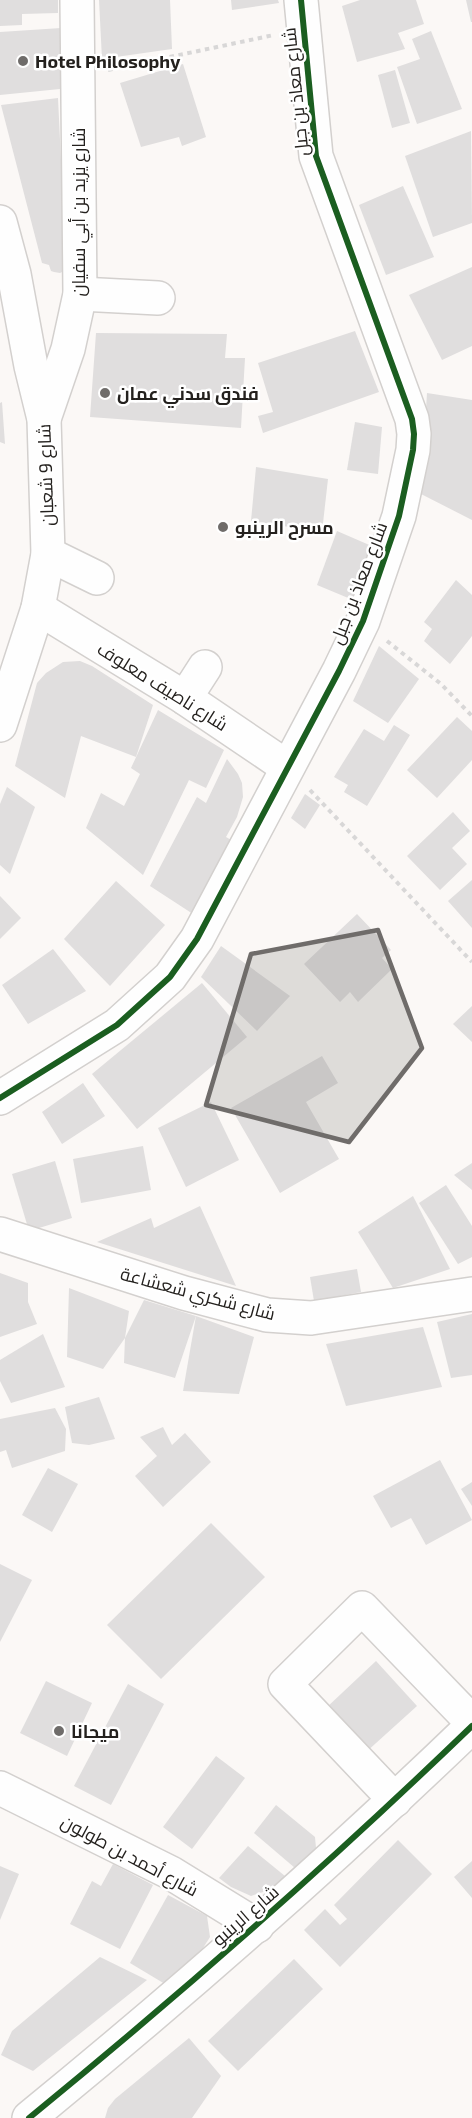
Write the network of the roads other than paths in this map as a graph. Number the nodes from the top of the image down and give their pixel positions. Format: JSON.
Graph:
{"nodes":[{"id":1,"x":77,"y":0,"type":"edge"},
{"id":2,"x":302,"y":14,"type":"edge"},
{"id":3,"x":0,"y":222,"type":"edge"},
{"id":4,"x":80,"y":294,"type":"junction"},
{"id":5,"x":158,"y":298,"type":"dead end"},
{"id":6,"x":44,"y":419,"type":"junction"},
{"id":7,"x":48,"y":554,"type":"junction"},
{"id":8,"x":98,"y":578,"type":"dead end"},
{"id":9,"x":38,"y":608,"type":"junction"},
{"id":10,"x":205,"y":667,"type":"dead end"},
{"id":11,"x":184,"y":698,"type":"junction"},
{"id":12,"x":0,"y":725,"type":"edge"},
{"id":13,"x":287,"y":767,"type":"junction"},
{"id":14,"x":0,"y":1098,"type":"edge"},
{"id":15,"x":0,"y":1234,"type":"edge"},
{"id":16,"x":466,"y":1291,"type":"edge"},
{"id":17,"x":472,"y":1724,"type":"edge"},
{"id":18,"x":0,"y":1788,"type":"edge"},
{"id":19,"x":395,"y":1800,"type":"junction"},
{"id":20,"x":257,"y":1926,"type":"junction"},
{"id":21,"x":29,"y":2118,"type":"edge"}],
"edges":[{"from":1,"to":4,"type":"street","name":"شارع يزيد بن أبي سفيان"},
{"from":2,"to":13,"type":"street","name":"شارع معاذ بن جبل"},
{"from":3,"to":6,"type":"street","name":"شارع 9 شعبان"},
{"from":4,"to":5,"type":"street"},
{"from":4,"to":6,"type":"street","name":"شارع يزيد بن أبي سفيان"},
{"from":6,"to":7,"type":"street","name":"شارع 9 شعبان"},
{"from":7,"to":8,"type":"street"},
{"from":7,"to":9,"type":"street","name":"شارع 9 شعبان"},
{"from":9,"to":11,"type":"street","name":"شارع ناصيف معلوف"},
{"from":9,"to":12,"type":"street","name":"شارع 9 شعبان"},
{"from":10,"to":11,"type":"street"},
{"from":11,"to":13,"type":"street","name":"شارع ناصيف معلوف"},
{"from":13,"to":14,"type":"street","name":"شارع معاذ بن جبل"},
{"from":15,"to":16,"type":"street","name":"شارع شكري شعشاعة"},
{"from":17,"to":19,"type":"street","name":"شارع الرينبو"},
{"from":17,"to":19,"type":"street"},
{"from":18,"to":20,"type":"street","name":"شارع أحمد بن طولون"},
{"from":19,"to":20,"type":"street","name":"شارع الرينبو"},
{"from":20,"to":21,"type":"street","name":"شارع الرينبو"}]}
